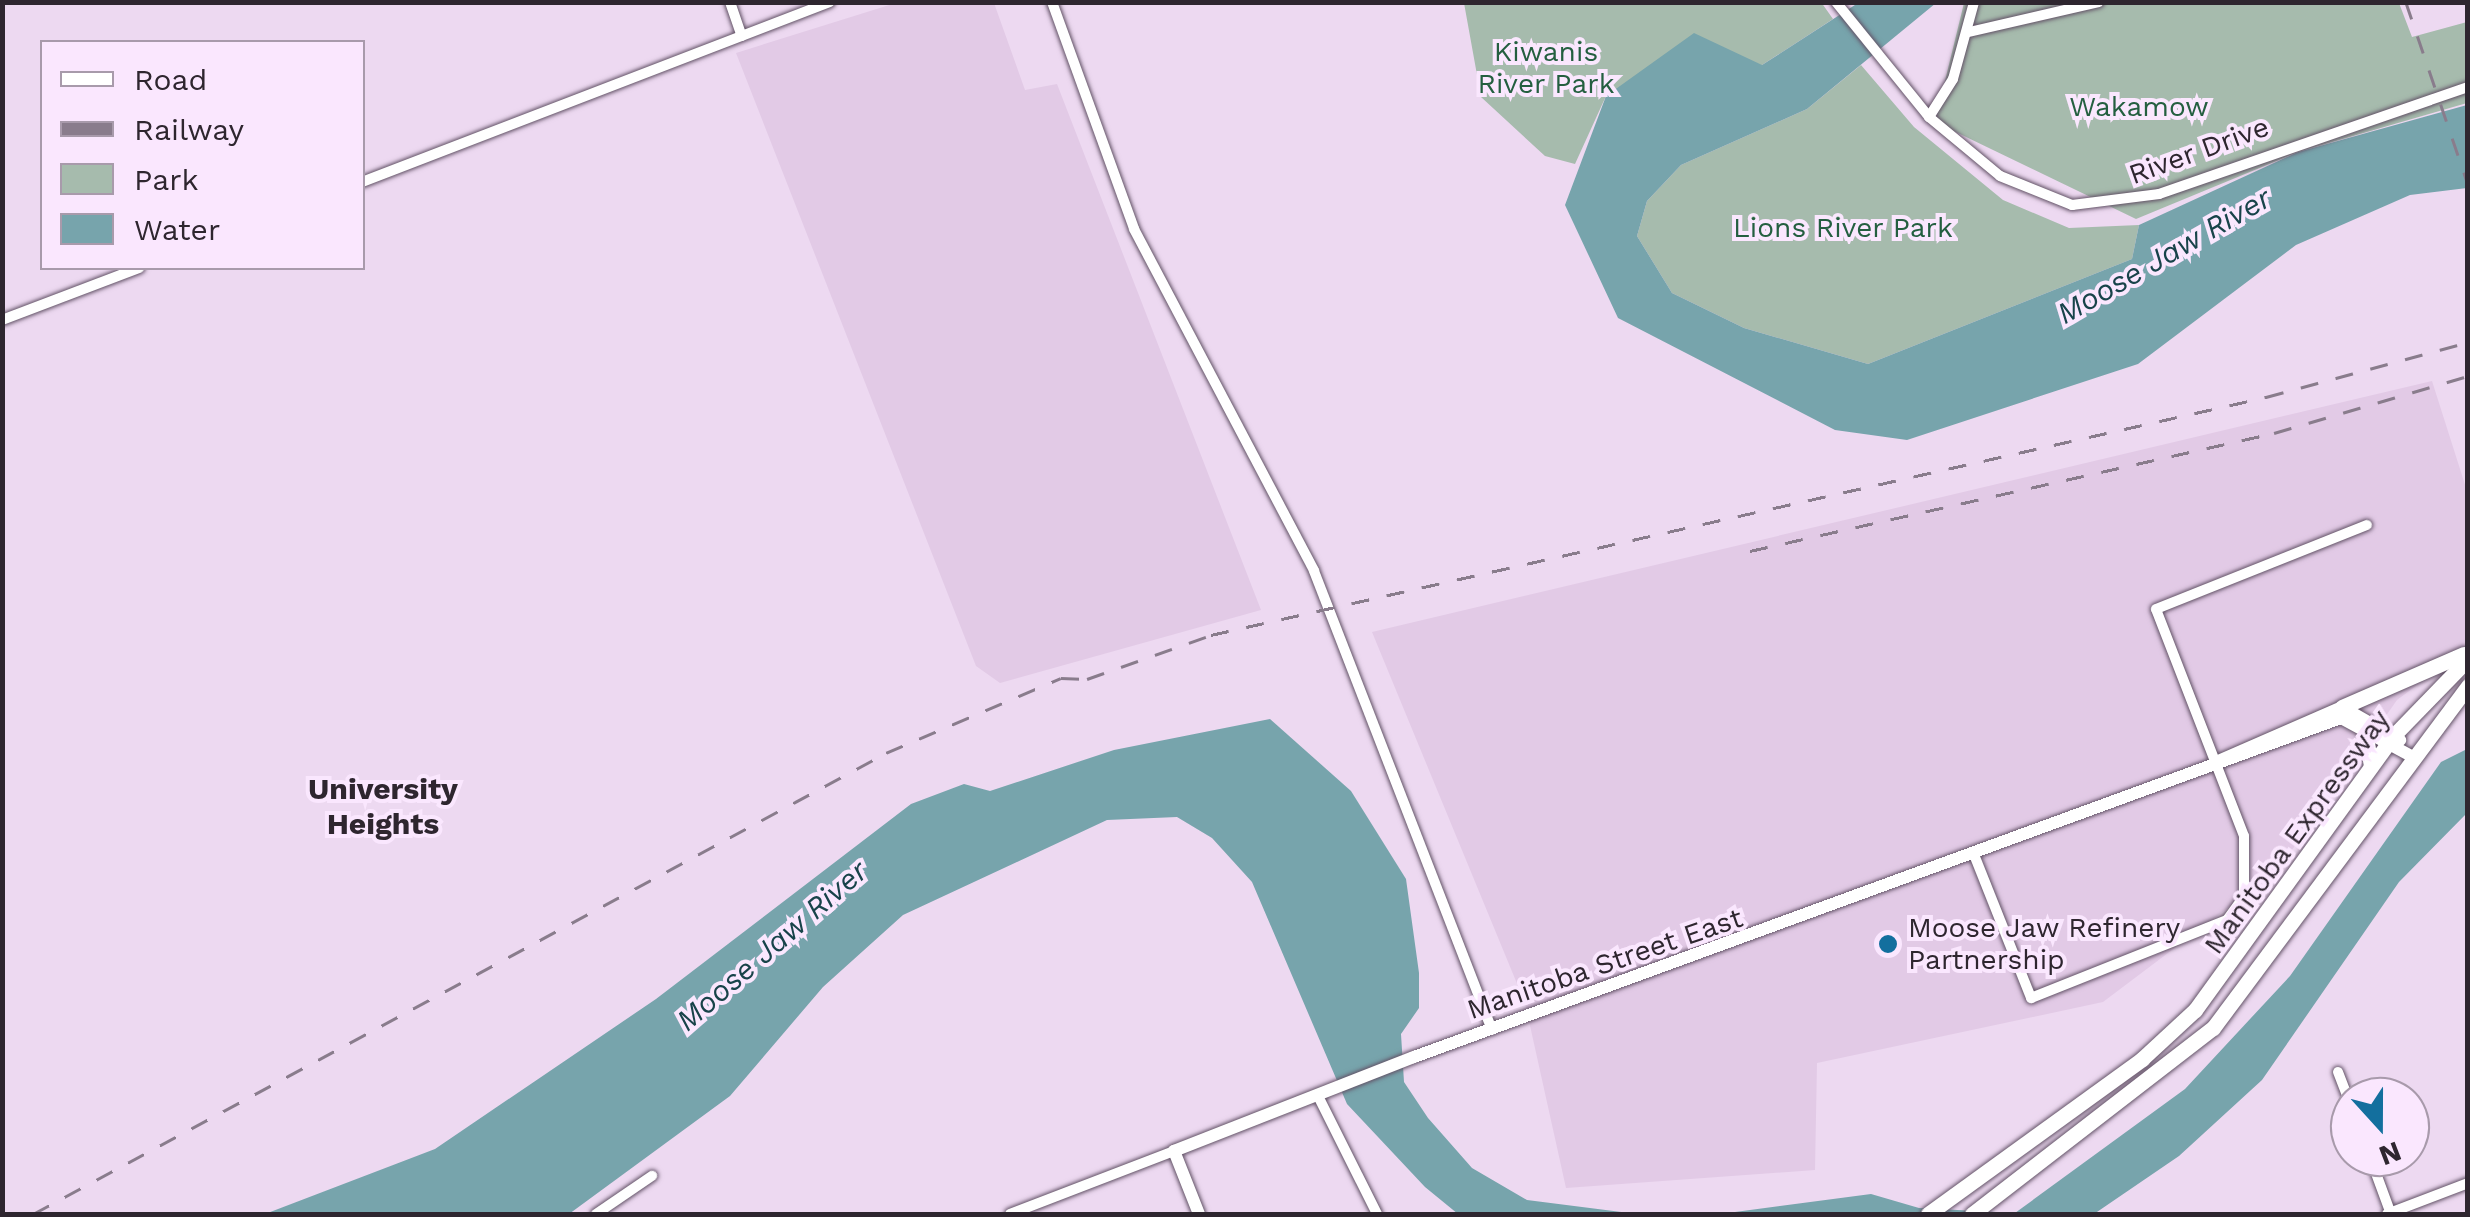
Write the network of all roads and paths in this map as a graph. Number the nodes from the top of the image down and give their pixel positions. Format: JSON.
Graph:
{"nodes":[{"id":1,"x":730,"y":2,"type":"edge"},
{"id":2,"x":830,"y":2,"type":"edge"},
{"id":3,"x":1052,"y":2,"type":"edge"},
{"id":4,"x":1974,"y":2,"type":"edge"},
{"id":5,"x":2099,"y":2,"type":"edge"},
{"id":6,"x":1838,"y":6,"type":"edge"},
{"id":7,"x":1969,"y":32,"type":"junction"},
{"id":8,"x":742,"y":36,"type":"junction"},
{"id":9,"x":2468,"y":87,"type":"edge"},
{"id":10,"x":1929,"y":117,"type":"junction"},
{"id":11,"x":365,"y":181,"type":"edge"},
{"id":12,"x":133,"y":270,"type":"edge"},
{"id":13,"x":2,"y":320,"type":"edge"},
{"id":14,"x":2367,"y":525,"type":"dead end"},
{"id":15,"x":2468,"y":656,"type":"edge"},
{"id":16,"x":2468,"y":686,"type":"edge"},
{"id":17,"x":2342,"y":706,"type":"junction"},
{"id":18,"x":2364,"y":726,"type":"junction"},
{"id":19,"x":2392,"y":738,"type":"junction"},
{"id":20,"x":2415,"y":758,"type":"junction"},
{"id":21,"x":2215,"y":760,"type":"junction"},
{"id":22,"x":2371,"y":765,"type":"junction"},
{"id":23,"x":1974,"y":857,"type":"junction"},
{"id":24,"x":1492,"y":1030,"type":"junction"},
{"id":25,"x":2338,"y":1072,"type":"dead end"},
{"id":26,"x":2340,"y":1077,"type":"edge"},
{"id":27,"x":1325,"y":1094,"type":"junction"},
{"id":28,"x":1174,"y":1151,"type":"junction"},
{"id":29,"x":652,"y":1176,"type":"dead end"},
{"id":30,"x":2377,"y":1177,"type":"edge"},
{"id":31,"x":2468,"y":1183,"type":"edge"},
{"id":32,"x":596,"y":1214,"type":"edge"},
{"id":33,"x":1010,"y":1214,"type":"edge"},
{"id":34,"x":1199,"y":1214,"type":"edge"},
{"id":35,"x":1377,"y":1214,"type":"edge"},
{"id":36,"x":1928,"y":1214,"type":"edge"},
{"id":37,"x":1972,"y":1214,"type":"edge"},
{"id":38,"x":2390,"y":1214,"type":"edge"}],
"edges":[{"from":1,"to":8,"type":"street"},
{"from":2,"to":8,"type":"street"},
{"from":3,"to":24,"type":"street"},
{"from":4,"to":7,"type":"street"},
{"from":5,"to":7,"type":"street"},
{"from":6,"to":10,"type":"street","name":"River Drive"},
{"from":7,"to":10,"type":"street"},
{"from":8,"to":11,"type":"street"},
{"from":9,"to":10,"type":"street","name":"River Drive"},
{"from":12,"to":13,"type":"street"},
{"from":14,"to":21,"type":"street"},
{"from":15,"to":17,"type":"main road"},
{"from":15,"to":19,"type":"main road","name":"Manitoba Expressway"},
{"from":16,"to":20,"type":"main road","name":"Manitoba Expressway"},
{"from":17,"to":19,"type":"street"},
{"from":17,"to":21,"type":"street","name":"Manitoba Street East"},
{"from":18,"to":19,"type":"street"},
{"from":18,"to":21,"type":"street","name":"Manitoba Street East"},
{"from":18,"to":22,"type":"main road"},
{"from":19,"to":20,"type":"street"},
{"from":19,"to":22,"type":"main road","name":"Manitoba Expressway"},
{"from":20,"to":37,"type":"main road","name":"Manitoba Expressway"},
{"from":21,"to":23,"type":"street","name":"Manitoba Street East"},
{"from":21,"to":23,"type":"street"},
{"from":22,"to":36,"type":"main road","name":"Manitoba Expressway"},
{"from":23,"to":24,"type":"street","name":"Manitoba Street East"},
{"from":24,"to":27,"type":"street","name":"Manitoba Street East"},
{"from":25,"to":26,"type":"street"},
{"from":27,"to":28,"type":"street","name":"Manitoba Street East"},
{"from":27,"to":35,"type":"street"},
{"from":28,"to":33,"type":"street","name":"Manitoba Street East"},
{"from":28,"to":34,"type":"street"},
{"from":29,"to":32,"type":"street"},
{"from":30,"to":38,"type":"street"},
{"from":31,"to":38,"type":"street"}]}
